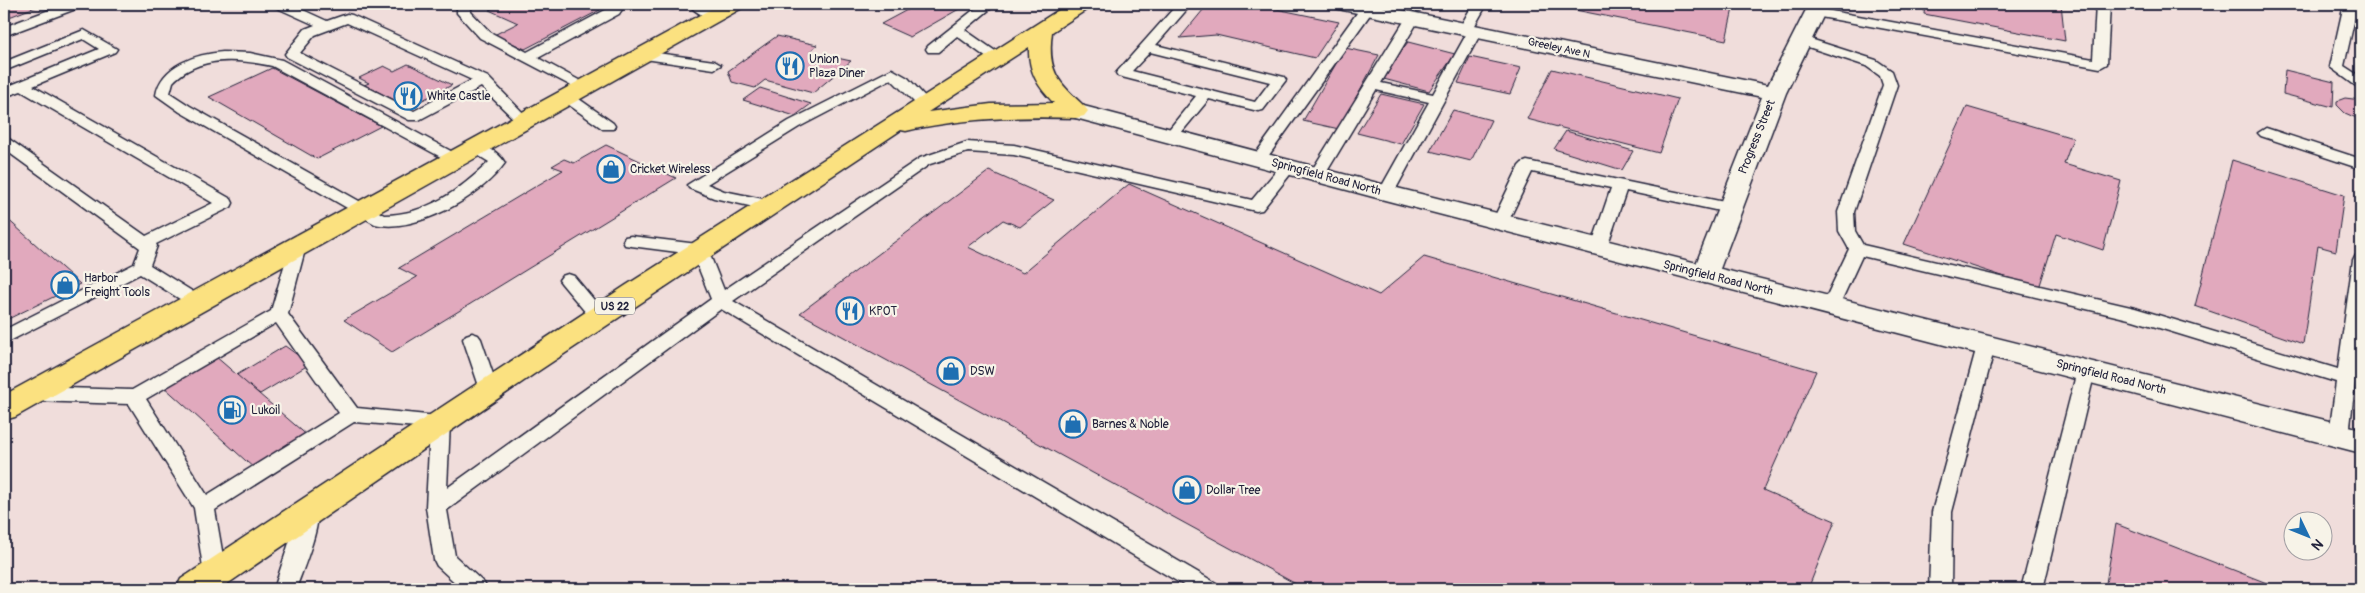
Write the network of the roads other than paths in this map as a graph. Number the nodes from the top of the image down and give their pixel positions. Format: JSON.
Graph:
{"nodes":[{"id":1,"x":76,"y":4,"type":"edge"},
{"id":2,"x":280,"y":4,"type":"edge"},
{"id":3,"x":465,"y":4,"type":"edge"},
{"id":4,"x":616,"y":4,"type":"edge"},
{"id":5,"x":989,"y":4,"type":"edge"},
{"id":6,"x":1082,"y":4,"type":"edge"},
{"id":7,"x":1170,"y":4,"type":"edge"},
{"id":8,"x":1343,"y":4,"type":"edge"},
{"id":9,"x":1480,"y":4,"type":"edge"},
{"id":10,"x":2103,"y":4,"type":"edge"},
{"id":11,"x":2351,"y":4,"type":"edge"},
{"id":12,"x":717,"y":7,"type":"edge"},
{"id":13,"x":1818,"y":8,"type":"edge"},
{"id":14,"x":1367,"y":9,"type":"junction"},
{"id":15,"x":347,"y":11,"type":"edge"},
{"id":16,"x":1412,"y":18,"type":"junction"},
{"id":17,"x":325,"y":25,"type":"junction"},
{"id":18,"x":1042,"y":29,"type":"junction"},
{"id":19,"x":956,"y":30,"type":"junction"},
{"id":20,"x":1471,"y":30,"type":"junction"},
{"id":21,"x":4,"y":32,"type":"edge"},
{"id":22,"x":1802,"y":40,"type":"junction"},
{"id":23,"x":1147,"y":47,"type":"junction"},
{"id":24,"x":933,"y":49,"type":"dead end"},
{"id":25,"x":643,"y":55,"type":"junction"},
{"id":26,"x":527,"y":58,"type":"junction"},
{"id":27,"x":996,"y":58,"type":"junction"},
{"id":28,"x":714,"y":65,"type":"dead end"},
{"id":29,"x":4,"y":67,"type":"edge"},
{"id":30,"x":483,"y":80,"type":"junction"},
{"id":31,"x":2361,"y":83,"type":"edge"},
{"id":32,"x":1372,"y":85,"type":"junction"},
{"id":33,"x":22,"y":86,"type":"junction"},
{"id":34,"x":575,"y":92,"type":"junction"},
{"id":35,"x":4,"y":93,"type":"edge"},
{"id":36,"x":1775,"y":93,"type":"junction"},
{"id":37,"x":1205,"y":94,"type":"junction"},
{"id":38,"x":1438,"y":100,"type":"junction"},
{"id":39,"x":924,"y":104,"type":"junction"},
{"id":40,"x":1076,"y":111,"type":"junction"},
{"id":41,"x":524,"y":121,"type":"junction"},
{"id":42,"x":608,"y":126,"type":"dead end"},
{"id":43,"x":881,"y":131,"type":"junction"},
{"id":44,"x":2266,"y":133,"type":"dead end"},
{"id":45,"x":1171,"y":136,"type":"junction"},
{"id":46,"x":4,"y":142,"type":"edge"},
{"id":47,"x":464,"y":154,"type":"junction"},
{"id":48,"x":1260,"y":159,"type":"junction"},
{"id":49,"x":2361,"y":164,"type":"edge"},
{"id":50,"x":1288,"y":167,"type":"junction"},
{"id":51,"x":1318,"y":175,"type":"junction"},
{"id":52,"x":1620,"y":187,"type":"junction"},
{"id":53,"x":1386,"y":193,"type":"junction"},
{"id":54,"x":767,"y":205,"type":"junction"},
{"id":55,"x":1729,"y":208,"type":"junction"},
{"id":56,"x":361,"y":211,"type":"junction"},
{"id":57,"x":1500,"y":222,"type":"junction"},
{"id":58,"x":631,"y":241,"type":"dead end"},
{"id":59,"x":145,"y":243,"type":"junction"},
{"id":60,"x":298,"y":246,"type":"junction"},
{"id":61,"x":1598,"y":247,"type":"junction"},
{"id":62,"x":700,"y":249,"type":"junction"},
{"id":63,"x":1857,"y":249,"type":"junction"},
{"id":64,"x":2361,"y":260,"type":"edge"},
{"id":65,"x":141,"y":266,"type":"junction"},
{"id":66,"x":1705,"y":274,"type":"junction"},
{"id":67,"x":568,"y":280,"type":"dead end"},
{"id":68,"x":720,"y":301,"type":"junction"},
{"id":69,"x":197,"y":302,"type":"junction"},
{"id":70,"x":1831,"y":306,"type":"junction"},
{"id":71,"x":279,"y":314,"type":"junction"},
{"id":72,"x":598,"y":316,"type":"junction"},
{"id":73,"x":4,"y":338,"type":"edge"},
{"id":74,"x":472,"y":339,"type":"dead end"},
{"id":75,"x":1986,"y":346,"type":"junction"},
{"id":76,"x":2086,"y":371,"type":"junction"},
{"id":77,"x":2346,"y":378,"type":"junction"},
{"id":78,"x":489,"y":389,"type":"junction"},
{"id":79,"x":32,"y":394,"type":"junction"},
{"id":80,"x":135,"y":397,"type":"junction"},
{"id":81,"x":4,"y":409,"type":"edge"},
{"id":82,"x":351,"y":415,"type":"junction"},
{"id":83,"x":440,"y":422,"type":"junction"},
{"id":84,"x":2350,"y":438,"type":"edge"},
{"id":85,"x":436,"y":506,"type":"junction"},
{"id":86,"x":204,"y":507,"type":"junction"},
{"id":87,"x":309,"y":509,"type":"junction"},
{"id":88,"x":198,"y":585,"type":"edge"},
{"id":89,"x":285,"y":589,"type":"edge"},
{"id":90,"x":476,"y":589,"type":"edge"},
{"id":91,"x":1208,"y":589,"type":"edge"},
{"id":92,"x":1940,"y":589,"type":"edge"},
{"id":93,"x":2032,"y":589,"type":"edge"}],
"edges":[{"from":1,"to":21,"type":"lane"},
{"from":2,"to":17,"type":"lane"},
{"from":3,"to":26,"type":"lane"},
{"from":4,"to":26,"type":"lane"},
{"from":5,"to":19,"type":"lane"},
{"from":6,"to":18,"type":"highway","number":"US 22"},
{"from":7,"to":23,"type":"lane"},
{"from":8,"to":14,"type":"street","name":"Greeley Ave N"},
{"from":9,"to":20,"type":"lane"},
{"from":10,"to":13,"type":"lane"},
{"from":11,"to":31,"type":"lane"},
{"from":12,"to":25,"type":"highway"},
{"from":13,"to":22,"type":"street","name":"Progress Street"},
{"from":14,"to":16,"type":"street","name":"Greeley Ave N"},
{"from":14,"to":48,"type":"lane"},
{"from":15,"to":17,"type":"lane"},
{"from":15,"to":30,"type":"lane"},
{"from":16,"to":20,"type":"street","name":"Greeley Ave N"},
{"from":16,"to":32,"type":"lane"},
{"from":17,"to":30,"type":"lane"},
{"from":18,"to":27,"type":"highway","number":"US 22"},
{"from":18,"to":40,"type":"highway"},
{"from":19,"to":24,"type":"lane"},
{"from":19,"to":27,"type":"lane"},
{"from":20,"to":36,"type":"street","name":"Greeley Ave N"},
{"from":20,"to":38,"type":"lane"},
{"from":22,"to":36,"type":"street","name":"Progress Street"},
{"from":22,"to":63,"type":"lane"},
{"from":23,"to":37,"type":"lane"},
{"from":23,"to":37,"type":"lane"},
{"from":25,"to":28,"type":"lane"},
{"from":25,"to":34,"type":"highway"},
{"from":26,"to":34,"type":"lane"},
{"from":27,"to":39,"type":"highway","number":"US 22"},
{"from":29,"to":33,"type":"lane"},
{"from":30,"to":41,"type":"lane"},
{"from":32,"to":38,"type":"lane"},
{"from":32,"to":51,"type":"lane"},
{"from":33,"to":35,"type":"lane"},
{"from":33,"to":59,"type":"lane"},
{"from":34,"to":41,"type":"highway"},
{"from":34,"to":42,"type":"lane"},
{"from":36,"to":55,"type":"street","name":"Progress Street"},
{"from":37,"to":45,"type":"lane"},
{"from":38,"to":53,"type":"lane"},
{"from":39,"to":43,"type":"highway","number":"US 22"},
{"from":39,"to":54,"type":"lane"},
{"from":40,"to":43,"type":"highway"},
{"from":40,"to":45,"type":"street","name":"Springfield Road North"},
{"from":41,"to":47,"type":"highway"},
{"from":43,"to":54,"type":"highway","number":"US 22"},
{"from":44,"to":49,"type":"lane"},
{"from":45,"to":48,"type":"street","name":"Springfield Road North"},
{"from":46,"to":59,"type":"lane"},
{"from":47,"to":56,"type":"highway"},
{"from":47,"to":56,"type":"lane"},
{"from":47,"to":56,"type":"lane"},
{"from":48,"to":50,"type":"street","name":"Springfield Road North"},
{"from":50,"to":51,"type":"street","name":"Springfield Road North"},
{"from":50,"to":68,"type":"lane"},
{"from":51,"to":53,"type":"street","name":"Springfield Road North"},
{"from":52,"to":55,"type":"lane"},
{"from":52,"to":57,"type":"lane"},
{"from":52,"to":61,"type":"lane"},
{"from":53,"to":57,"type":"street","name":"Springfield Road North"},
{"from":54,"to":62,"type":"highway","number":"US 22"},
{"from":55,"to":66,"type":"street","name":"Progress Street"},
{"from":56,"to":60,"type":"highway"},
{"from":57,"to":61,"type":"street","name":"Springfield Road North"},
{"from":58,"to":62,"type":"lane"},
{"from":59,"to":65,"type":"lane"},
{"from":60,"to":69,"type":"highway"},
{"from":60,"to":71,"type":"lane"},
{"from":61,"to":66,"type":"street","name":"Springfield Road North"},
{"from":62,"to":68,"type":"lane"},
{"from":62,"to":72,"type":"highway","number":"US 22"},
{"from":63,"to":70,"type":"lane"},
{"from":63,"to":77,"type":"lane"},
{"from":64,"to":77,"type":"lane"},
{"from":65,"to":69,"type":"lane"},
{"from":65,"to":73,"type":"lane"},
{"from":66,"to":70,"type":"street","name":"Springfield Road North"},
{"from":67,"to":72,"type":"lane"},
{"from":68,"to":85,"type":"lane"},
{"from":68,"to":91,"type":"lane"},
{"from":69,"to":79,"type":"highway"},
{"from":70,"to":75,"type":"street","name":"Springfield Road North"},
{"from":71,"to":80,"type":"lane"},
{"from":71,"to":82,"type":"lane"},
{"from":72,"to":78,"type":"highway","number":"US 22"},
{"from":74,"to":78,"type":"lane"},
{"from":75,"to":76,"type":"street","name":"Springfield Road North"},
{"from":75,"to":92,"type":"lane"},
{"from":76,"to":84,"type":"street","name":"Springfield Road North"},
{"from":76,"to":93,"type":"lane"},
{"from":77,"to":84,"type":"lane"},
{"from":78,"to":83,"type":"highway","number":"US 22"},
{"from":79,"to":80,"type":"lane"},
{"from":79,"to":81,"type":"highway"},
{"from":80,"to":86,"type":"lane"},
{"from":82,"to":83,"type":"lane"},
{"from":82,"to":86,"type":"lane"},
{"from":83,"to":85,"type":"lane"},
{"from":83,"to":87,"type":"highway","number":"US 22"},
{"from":85,"to":90,"type":"lane"},
{"from":86,"to":88,"type":"lane"},
{"from":87,"to":88,"type":"highway","number":"US 22"},
{"from":87,"to":89,"type":"lane"}]}
